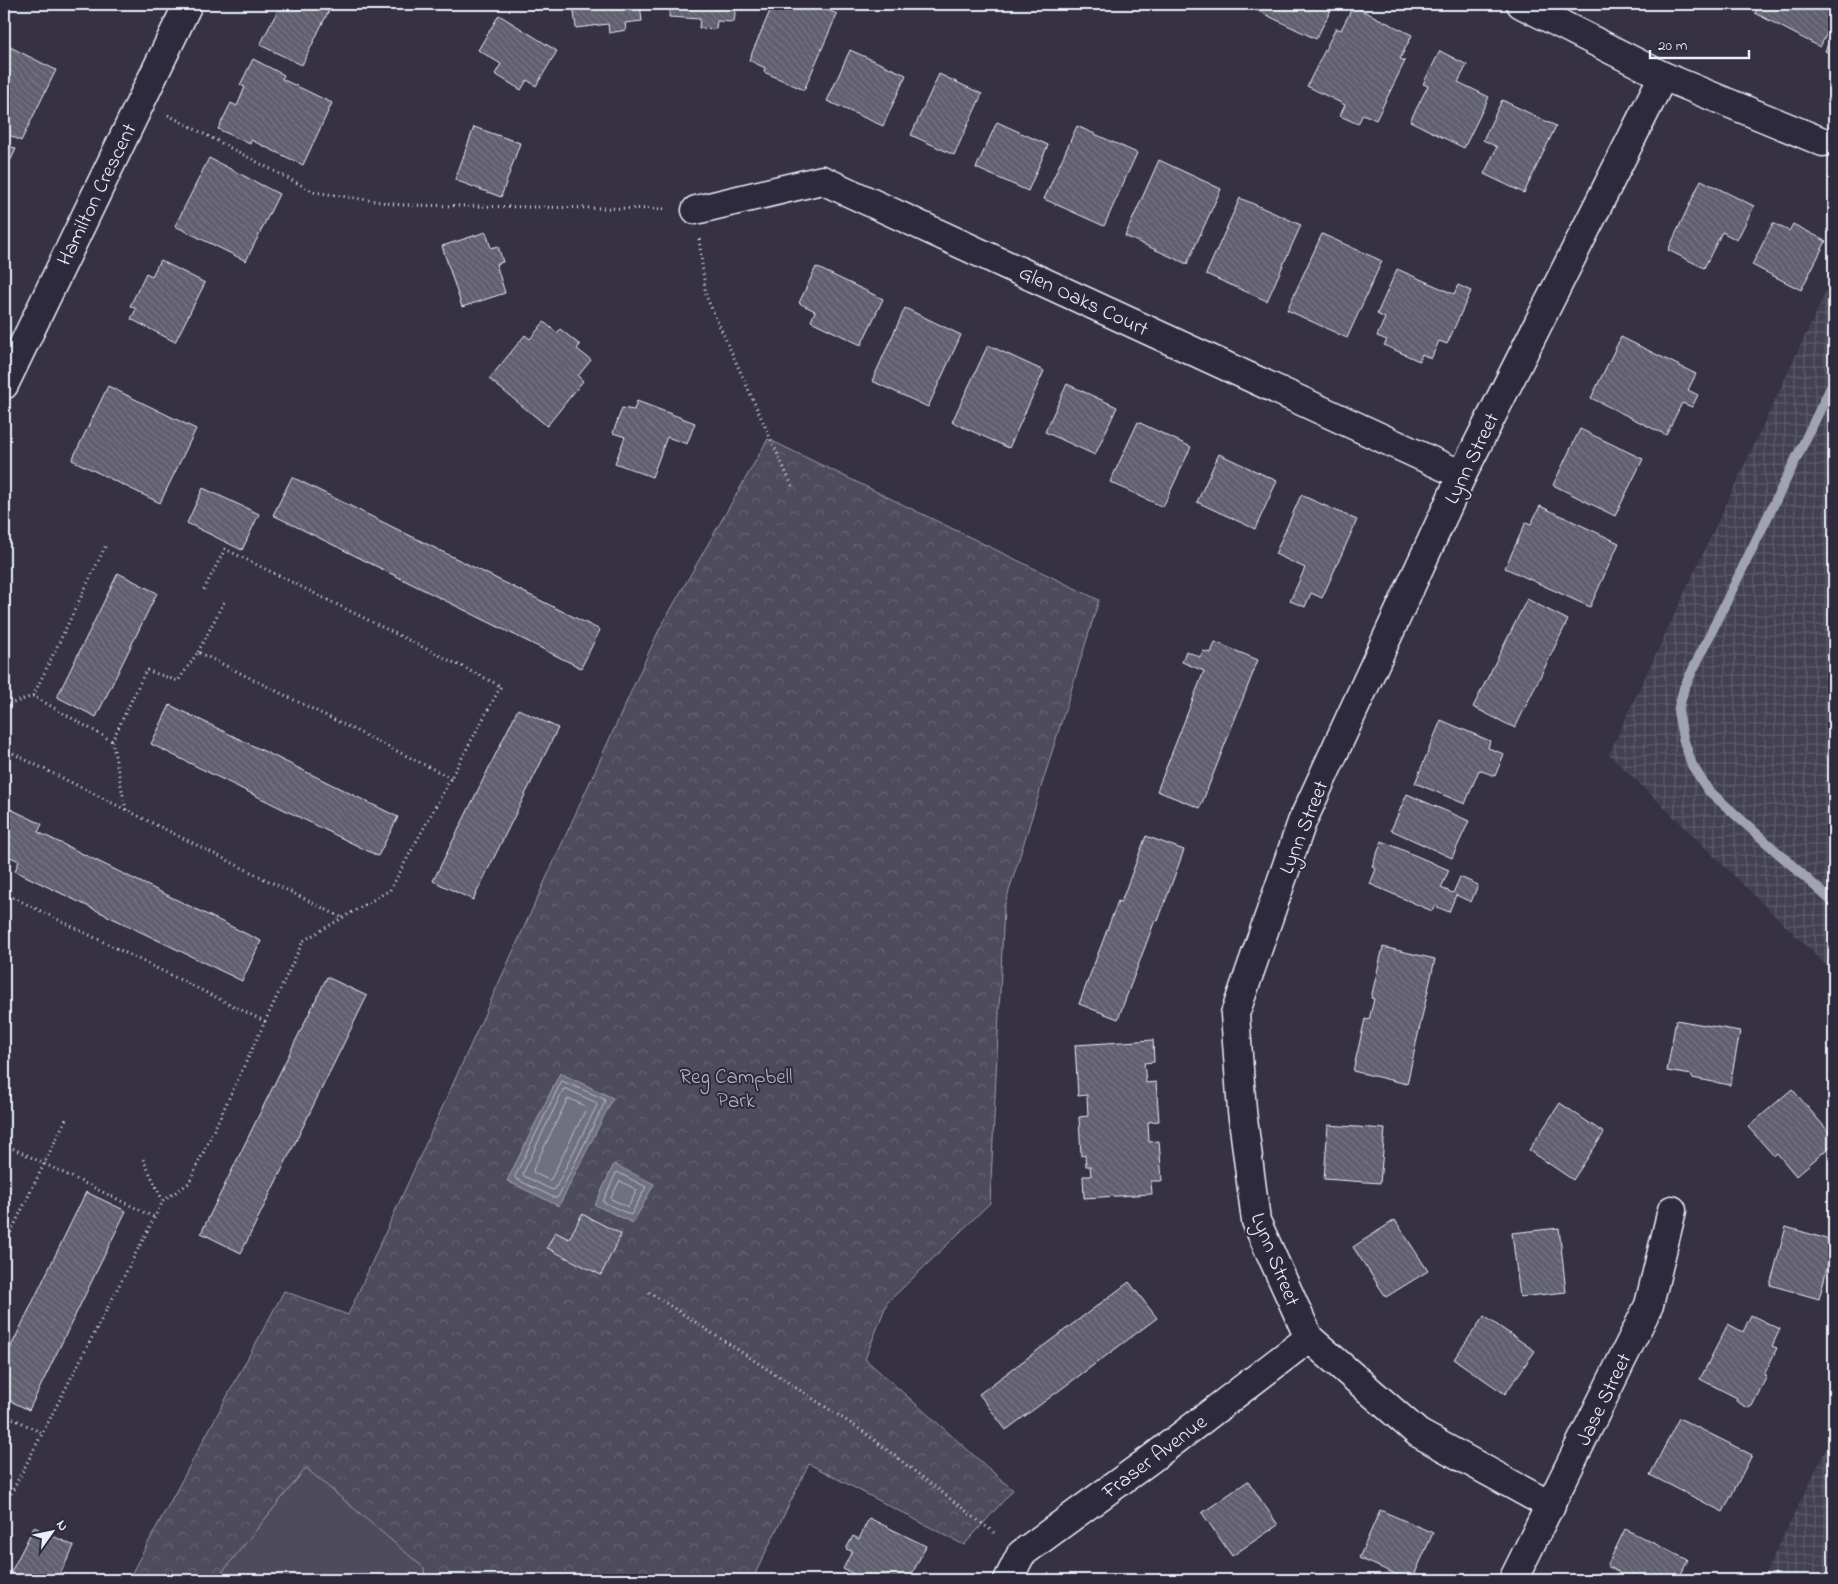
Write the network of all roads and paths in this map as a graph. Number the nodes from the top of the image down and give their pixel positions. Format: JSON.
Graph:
{"nodes":[{"id":1,"x":188,"y":4,"type":"edge"},
{"id":2,"x":1521,"y":4,"type":"edge"},
{"id":3,"x":1663,"y":76,"type":"junction"},
{"id":4,"x":141,"y":101,"type":"junction"},
{"id":5,"x":1823,"y":142,"type":"dead end"},
{"id":6,"x":696,"y":210,"type":"junction"},
{"id":7,"x":4,"y":385,"type":"edge"},
{"id":8,"x":1462,"y":475,"type":"junction"},
{"id":9,"x":793,"y":488,"type":"dead end"},
{"id":10,"x":107,"y":543,"type":"dead end"},
{"id":11,"x":203,"y":591,"type":"dead end"},
{"id":12,"x":224,"y":602,"type":"dead end"},
{"id":13,"x":198,"y":652,"type":"junction"},
{"id":14,"x":32,"y":696,"type":"junction"},
{"id":15,"x":4,"y":706,"type":"edge"},
{"id":16,"x":112,"y":741,"type":"junction"},
{"id":17,"x":4,"y":749,"type":"edge"},
{"id":18,"x":451,"y":778,"type":"junction"},
{"id":19,"x":126,"y":810,"type":"junction"},
{"id":20,"x":4,"y":893,"type":"edge"},
{"id":21,"x":344,"y":918,"type":"junction"},
{"id":22,"x":266,"y":1022,"type":"junction"},
{"id":23,"x":66,"y":1119,"type":"dead end"},
{"id":24,"x":4,"y":1144,"type":"edge"},
{"id":25,"x":143,"y":1159,"type":"dead end"},
{"id":26,"x":43,"y":1165,"type":"junction"},
{"id":27,"x":163,"y":1201,"type":"junction"},
{"id":28,"x":1672,"y":1210,"type":"dead end"},
{"id":29,"x":154,"y":1218,"type":"junction"},
{"id":30,"x":4,"y":1246,"type":"edge"},
{"id":31,"x":649,"y":1292,"type":"dead end"},
{"id":32,"x":1309,"y":1338,"type":"junction"},
{"id":33,"x":4,"y":1414,"type":"edge"},
{"id":34,"x":42,"y":1433,"type":"junction"},
{"id":35,"x":1551,"y":1506,"type":"junction"},
{"id":36,"x":4,"y":1507,"type":"edge"},
{"id":37,"x":1021,"y":1554,"type":"junction"},
{"id":38,"x":1008,"y":1580,"type":"edge"},
{"id":39,"x":1513,"y":1580,"type":"edge"}],
"edges":[{"from":1,"to":4,"type":"street","name":"Hamilton Crescent"},
{"from":2,"to":3,"type":"street"},
{"from":3,"to":5,"type":"street"},
{"from":3,"to":8,"type":"street","name":"Lynn Street"},
{"from":4,"to":6,"type":"path"},
{"from":4,"to":7,"type":"street","name":"Hamilton Crescent"},
{"from":6,"to":8,"type":"street","name":"Glen Oaks Court"},
{"from":6,"to":9,"type":"path"},
{"from":8,"to":32,"type":"street","name":"Lynn Street"},
{"from":10,"to":14,"type":"path"},
{"from":11,"to":18,"type":"path"},
{"from":12,"to":13,"type":"path"},
{"from":13,"to":16,"type":"path"},
{"from":13,"to":18,"type":"path"},
{"from":14,"to":15,"type":"path"},
{"from":14,"to":16,"type":"path"},
{"from":16,"to":19,"type":"path"},
{"from":17,"to":19,"type":"path"},
{"from":18,"to":21,"type":"path"},
{"from":19,"to":21,"type":"path"},
{"from":20,"to":22,"type":"path"},
{"from":21,"to":22,"type":"path"},
{"from":22,"to":27,"type":"path"},
{"from":23,"to":26,"type":"path"},
{"from":24,"to":26,"type":"path"},
{"from":25,"to":27,"type":"path"},
{"from":26,"to":29,"type":"path"},
{"from":26,"to":30,"type":"path"},
{"from":27,"to":29,"type":"path"},
{"from":28,"to":35,"type":"street","name":"Jase Street"},
{"from":29,"to":34,"type":"path"},
{"from":31,"to":37,"type":"path"},
{"from":32,"to":35,"type":"street","name":"Lynn Street"},
{"from":32,"to":37,"type":"street","name":"Fraser Avenue"},
{"from":33,"to":34,"type":"path"},
{"from":34,"to":36,"type":"path"},
{"from":35,"to":39,"type":"street","name":"Jase Street"},
{"from":37,"to":38,"type":"street","name":"Fraser Avenue"}]}
